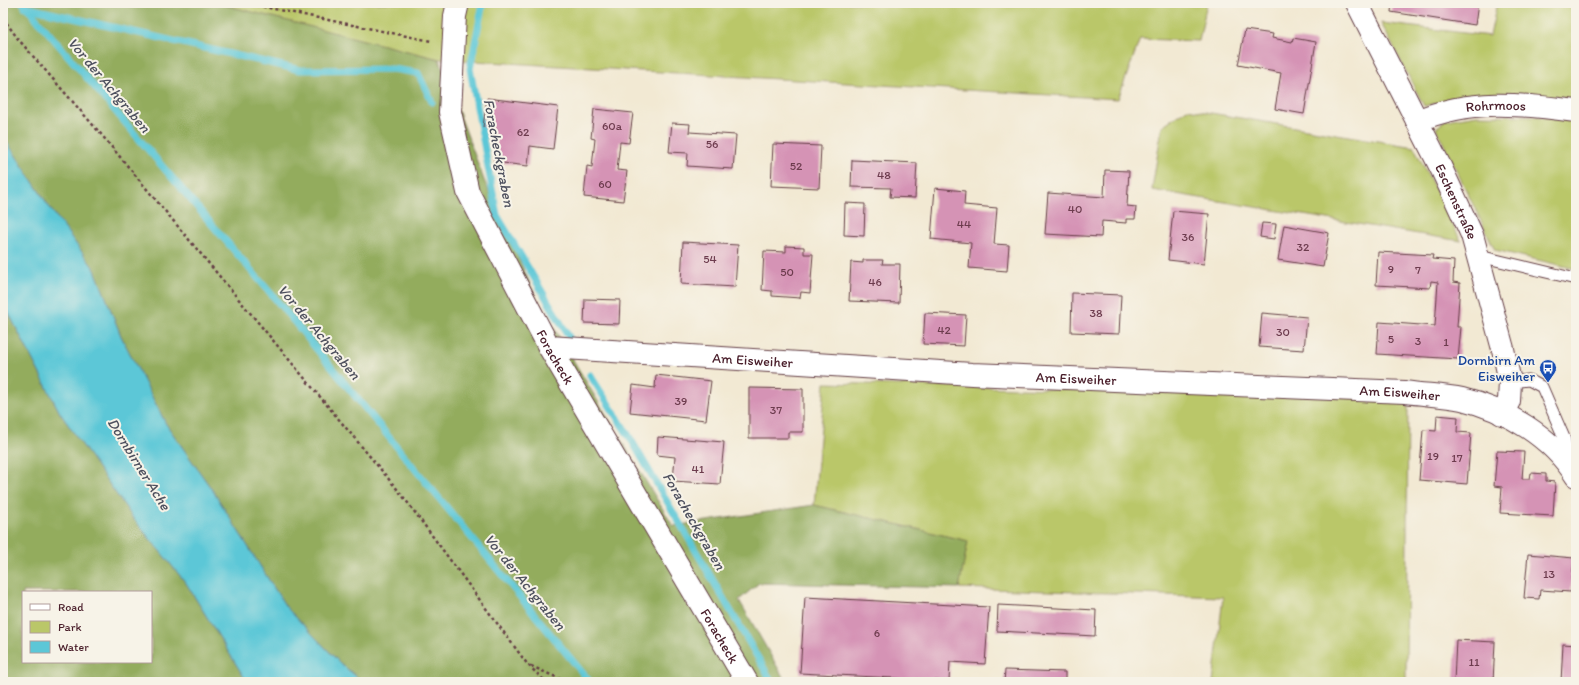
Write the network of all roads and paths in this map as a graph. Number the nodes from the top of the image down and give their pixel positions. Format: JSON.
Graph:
{"nodes":[{"id":1,"x":246,"y":3,"type":"edge"},
{"id":2,"x":458,"y":3,"type":"edge"},
{"id":3,"x":1357,"y":3,"type":"edge"},
{"id":4,"x":3,"y":18,"type":"edge"},
{"id":5,"x":453,"y":45,"type":"junction"},
{"id":6,"x":1576,"y":111,"type":"edge"},
{"id":7,"x":1417,"y":121,"type":"junction"},
{"id":8,"x":1479,"y":256,"type":"junction"},
{"id":9,"x":1576,"y":279,"type":"edge"},
{"id":10,"x":549,"y":347,"type":"junction"},
{"id":11,"x":1510,"y":382,"type":"junction"},
{"id":12,"x":1502,"y":414,"type":"junction"},
{"id":13,"x":1571,"y":468,"type":"edge"},
{"id":14,"x":528,"y":664,"type":"junction"},
{"id":15,"x":546,"y":682,"type":"edge"},
{"id":16,"x":567,"y":682,"type":"edge"},
{"id":17,"x":747,"y":682,"type":"edge"}],
"edges":[{"from":1,"to":5,"type":"path"},
{"from":2,"to":5,"type":"street","name":"Foracheck"},
{"from":3,"to":7,"type":"street","name":"Eschenstraße"},
{"from":4,"to":14,"type":"path"},
{"from":5,"to":10,"type":"street","name":"Foracheck"},
{"from":6,"to":7,"type":"street","name":"Rohrmoos"},
{"from":7,"to":8,"type":"street","name":"Eschenstraße"},
{"from":8,"to":9,"type":"lane"},
{"from":8,"to":11,"type":"street","name":"Eschenstraße"},
{"from":10,"to":12,"type":"street","name":"Am Eisweiher"},
{"from":10,"to":17,"type":"street","name":"Foracheck"},
{"from":11,"to":12,"type":"street","name":"Eschenstraße"},
{"from":11,"to":13,"type":"lane"},
{"from":12,"to":13,"type":"street","name":"Am Eisweiher"},
{"from":14,"to":15,"type":"path"},
{"from":14,"to":16,"type":"path"}]}
